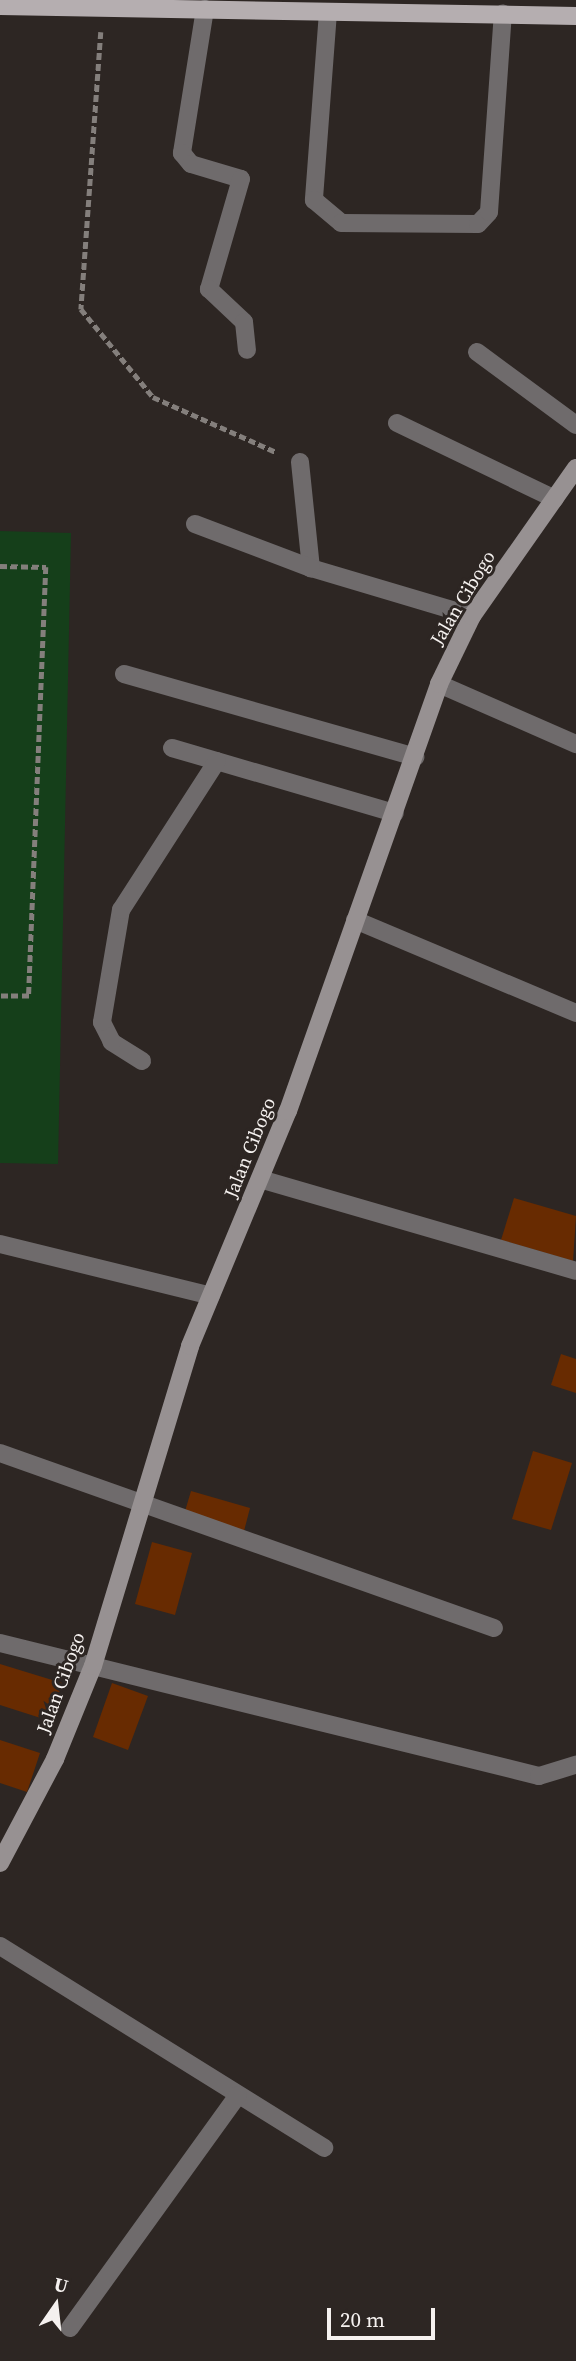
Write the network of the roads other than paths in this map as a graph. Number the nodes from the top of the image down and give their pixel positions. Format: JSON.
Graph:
{"nodes":[{"id":1,"x":0,"y":6,"type":"edge"},
{"id":2,"x":205,"y":9,"type":"junction"},
{"id":3,"x":328,"y":12,"type":"junction"},
{"id":4,"x":503,"y":13,"type":"junction"},
{"id":5,"x":576,"y":16,"type":"edge"},
{"id":6,"x":247,"y":350,"type":"dead end"},
{"id":7,"x":477,"y":352,"type":"dead end"},
{"id":8,"x":397,"y":423,"type":"dead end"},
{"id":9,"x":576,"y":425,"type":"edge"},
{"id":10,"x":300,"y":462,"type":"road end"},
{"id":11,"x":576,"y":468,"type":"edge"},
{"id":12,"x":555,"y":499,"type":"junction"},
{"id":13,"x":195,"y":524,"type":"dead end"},
{"id":14,"x":311,"y":568,"type":"junction"},
{"id":15,"x":472,"y":617,"type":"junction"},
{"id":16,"x":124,"y":674,"type":"dead end"},
{"id":17,"x":439,"y":684,"type":"junction"},
{"id":18,"x":576,"y":744,"type":"edge"},
{"id":19,"x":172,"y":748,"type":"dead end"},
{"id":20,"x":415,"y":757,"type":"junction"},
{"id":21,"x":217,"y":761,"type":"junction"},
{"id":22,"x":395,"y":813,"type":"junction"},
{"id":23,"x":355,"y":920,"type":"junction"},
{"id":24,"x":576,"y":1013,"type":"edge"},
{"id":25,"x":142,"y":1061,"type":"dead end"},
{"id":26,"x":260,"y":1179,"type":"junction"},
{"id":27,"x":0,"y":1244,"type":"edge"},
{"id":28,"x":576,"y":1272,"type":"edge"},
{"id":29,"x":211,"y":1296,"type":"junction"},
{"id":30,"x":0,"y":1453,"type":"edge"},
{"id":31,"x":138,"y":1506,"type":"junction"},
{"id":32,"x":494,"y":1628,"type":"dead end"},
{"id":33,"x":0,"y":1643,"type":"edge"},
{"id":34,"x":93,"y":1666,"type":"junction"},
{"id":35,"x":576,"y":1765,"type":"edge"},
{"id":36,"x":0,"y":1863,"type":"edge"},
{"id":37,"x":0,"y":1946,"type":"edge"},
{"id":38,"x":238,"y":2095,"type":"junction"},
{"id":39,"x":324,"y":2148,"type":"dead end"},
{"id":40,"x":70,"y":2328,"type":"dead end"}],
"edges":[{"from":1,"to":2,"type":"main road"},
{"from":2,"to":3,"type":"main road"},
{"from":2,"to":6,"type":"street"},
{"from":3,"to":4,"type":"main road"},
{"from":3,"to":4,"type":"street"},
{"from":4,"to":5,"type":"main road"},
{"from":7,"to":9,"type":"street"},
{"from":8,"to":12,"type":"street"},
{"from":10,"to":14,"type":"street"},
{"from":11,"to":12,"type":"street","name":"Jalan Cibogo"},
{"from":12,"to":15,"type":"street","name":"Jalan Cibogo"},
{"from":13,"to":14,"type":"street"},
{"from":14,"to":15,"type":"street"},
{"from":15,"to":17,"type":"street","name":"Jalan Cibogo"},
{"from":16,"to":20,"type":"street"},
{"from":17,"to":18,"type":"street"},
{"from":17,"to":20,"type":"street","name":"Jalan Cibogo"},
{"from":19,"to":21,"type":"street"},
{"from":20,"to":22,"type":"street","name":"Jalan Cibogo"},
{"from":21,"to":22,"type":"street"},
{"from":21,"to":25,"type":"street"},
{"from":22,"to":23,"type":"street","name":"Jalan Cibogo"},
{"from":23,"to":24,"type":"street"},
{"from":23,"to":26,"type":"street","name":"Jalan Cibogo"},
{"from":26,"to":28,"type":"street"},
{"from":26,"to":29,"type":"street","name":"Jalan Cibogo"},
{"from":27,"to":29,"type":"street"},
{"from":29,"to":31,"type":"street","name":"Jalan Cibogo"},
{"from":30,"to":31,"type":"street"},
{"from":31,"to":32,"type":"street"},
{"from":31,"to":34,"type":"street","name":"Jalan Cibogo"},
{"from":33,"to":34,"type":"street"},
{"from":34,"to":35,"type":"street"},
{"from":34,"to":36,"type":"street","name":"Jalan Cibogo"},
{"from":37,"to":38,"type":"street"},
{"from":38,"to":39,"type":"street"},
{"from":38,"to":40,"type":"street"}]}
